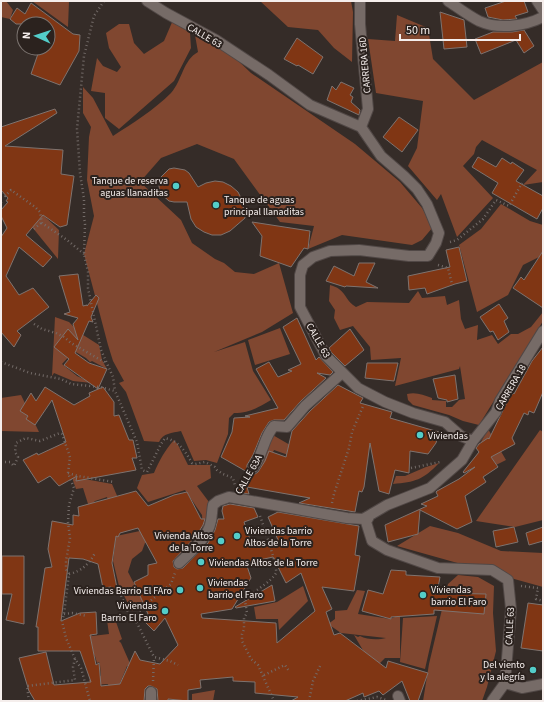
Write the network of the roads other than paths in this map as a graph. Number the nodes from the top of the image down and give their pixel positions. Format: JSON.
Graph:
{"nodes":[{"id":1,"x":147,"y":1,"type":"edge"},
{"id":2,"x":360,"y":1,"type":"edge"},
{"id":3,"x":448,"y":1,"type":"edge"},
{"id":4,"x":537,"y":1,"type":"edge"},
{"id":5,"x":543,"y":10,"type":"edge"},
{"id":6,"x":543,"y":17,"type":"edge"},
{"id":7,"x":361,"y":128,"type":"junction"},
{"id":8,"x":543,"y":331,"type":"edge"},
{"id":9,"x":342,"y":373,"type":"junction"},
{"id":10,"x":473,"y":441,"type":"junction"},
{"id":11,"x":253,"y":468,"type":"road end"},
{"id":12,"x":370,"y":515,"type":"junction"},
{"id":13,"x":179,"y":563,"type":"dead end"},
{"id":14,"x":505,"y":683,"type":"junction"},
{"id":15,"x":543,"y":684,"type":"edge"},
{"id":16,"x":492,"y":701,"type":"edge"}],
"edges":[{"from":1,"to":7,"type":"street","name":"CALLE 63"},
{"from":2,"to":7,"type":"street","name":"CARRERA 16D"},
{"from":3,"to":6,"type":"street"},
{"from":4,"to":5,"type":"street"},
{"from":7,"to":9,"type":"street","name":"CALLE 63"},
{"from":8,"to":10,"type":"street","name":"CARRERA 18"},
{"from":9,"to":10,"type":"street","name":"CALLE 63"},
{"from":9,"to":11,"type":"street","name":"CALLE 63A"},
{"from":10,"to":12,"type":"street"},
{"from":12,"to":13,"type":"street","name":"CALLE 63A"},
{"from":12,"to":14,"type":"street","name":"CALLE 63"},
{"from":14,"to":15,"type":"street"},
{"from":14,"to":16,"type":"street"}]}
